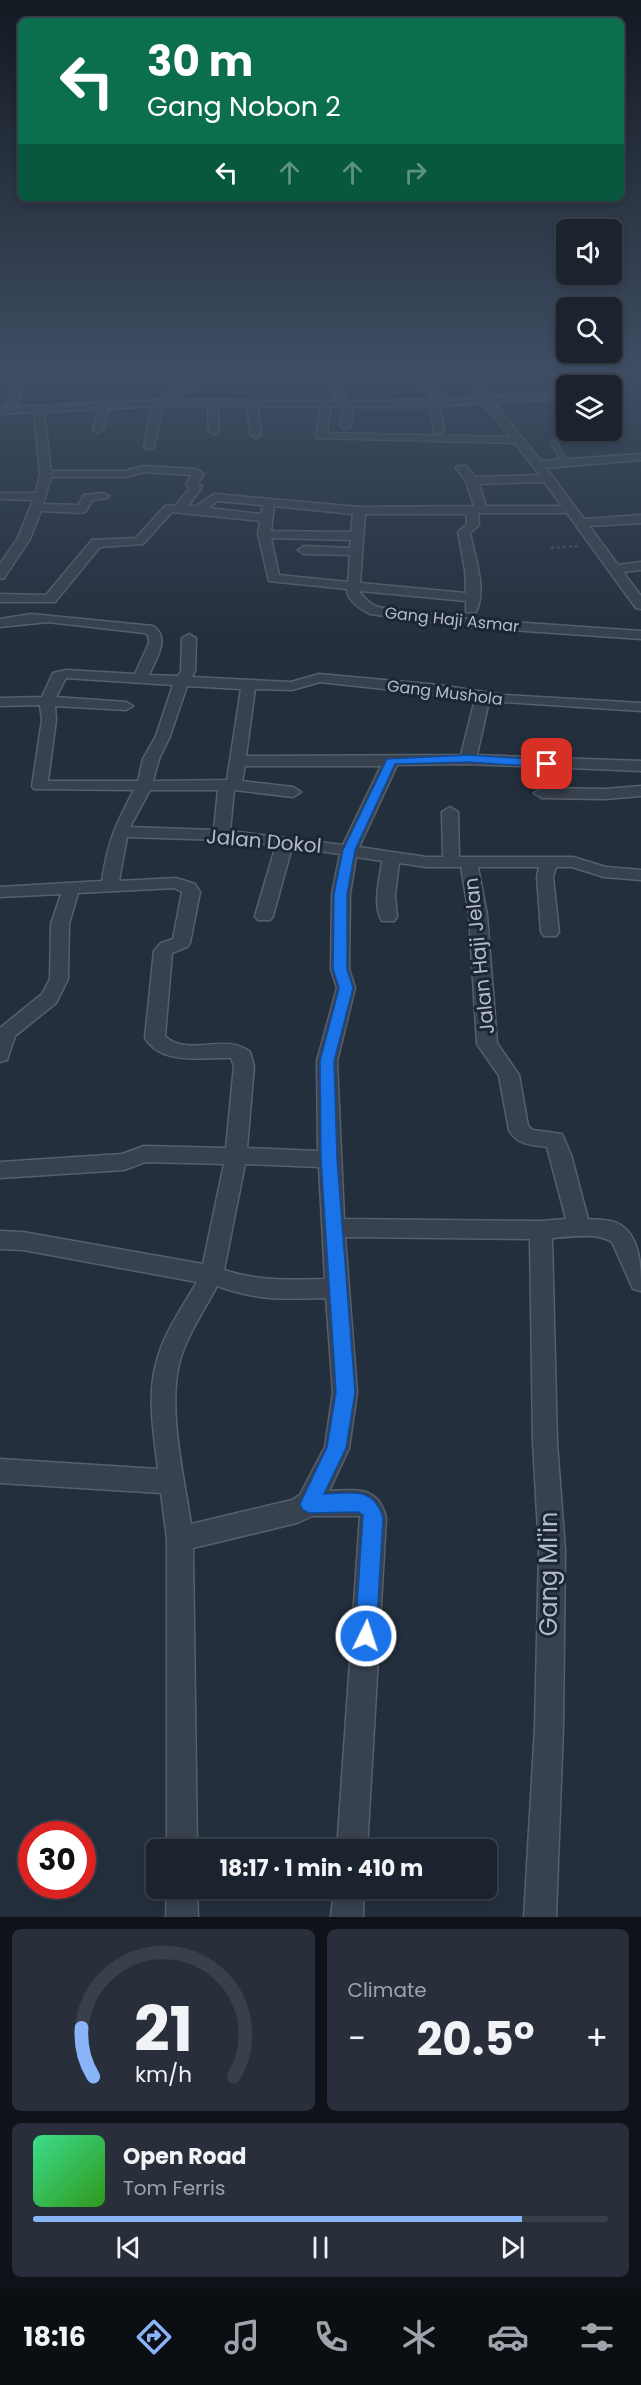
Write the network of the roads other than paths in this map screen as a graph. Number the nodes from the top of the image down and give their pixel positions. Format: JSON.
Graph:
{"nodes":[{"id":1,"x":44,"y":459,"type":"edge"},
{"id":2,"x":534,"y":459,"type":"edge"},
{"id":3,"x":563,"y":459,"type":"edge"},
{"id":4,"x":610,"y":459,"type":"edge"},
{"id":5,"x":565,"y":463,"type":"junction"},
{"id":6,"x":538,"y":465,"type":"junction"},
{"id":7,"x":462,"y":468,"type":"dead end"},
{"id":8,"x":46,"y":474,"type":"junction"},
{"id":9,"x":547,"y":478,"type":"junction"},
{"id":10,"x":472,"y":481,"type":"junction"},
{"id":11,"x":0,"y":496,"type":"edge"},
{"id":12,"x":103,"y":496,"type":"dead end"},
{"id":13,"x":39,"y":502,"type":"junction"},
{"id":14,"x":269,"y":503,"type":"junction"},
{"id":15,"x":180,"y":508,"type":"junction"},
{"id":16,"x":569,"y":509,"type":"junction"},
{"id":17,"x":199,"y":510,"type":"junction"},
{"id":18,"x":477,"y":510,"type":"junction"},
{"id":19,"x":359,"y":511,"type":"junction"},
{"id":20,"x":267,"y":518,"type":"junction"},
{"id":21,"x":641,"y":519,"type":"edge"},
{"id":22,"x":580,"y":523,"type":"junction"},
{"id":23,"x":264,"y":534,"type":"junction"},
{"id":24,"x":357,"y":536,"type":"junction"},
{"id":25,"x":304,"y":550,"type":"dead end"},
{"id":26,"x":356,"y":552,"type":"junction"},
{"id":27,"x":5,"y":556,"type":"edge"},
{"id":28,"x":641,"y":566,"type":"edge"},
{"id":29,"x":614,"y":569,"type":"junction"},
{"id":30,"x":0,"y":575,"type":"edge"},
{"id":31,"x":353,"y":585,"type":"junction"},
{"id":32,"x":0,"y":598,"type":"edge"},
{"id":33,"x":473,"y":598,"type":"junction"},
{"id":34,"x":641,"y":605,"type":"edge"},
{"id":35,"x":0,"y":623,"type":"edge"},
{"id":36,"x":468,"y":623,"type":"junction"},
{"id":37,"x":641,"y":635,"type":"edge"},
{"id":38,"x":189,"y":638,"type":"dead end"},
{"id":39,"x":141,"y":678,"type":"junction"},
{"id":40,"x":184,"y":680,"type":"junction"},
{"id":41,"x":249,"y":685,"type":"junction"},
{"id":42,"x":483,"y":695,"type":"junction"},
{"id":43,"x":47,"y":701,"type":"junction"},
{"id":44,"x":0,"y":702,"type":"edge"},
{"id":45,"x":126,"y":706,"type":"dead end"},
{"id":46,"x":641,"y":708,"type":"edge"},
{"id":47,"x":468,"y":759,"type":"junction"},
{"id":48,"x":239,"y":761,"type":"junction"},
{"id":49,"x":391,"y":761,"type":"junction"},
{"id":50,"x":641,"y":766,"type":"edge"},
{"id":51,"x":230,"y":785,"type":"junction"},
{"id":52,"x":144,"y":786,"type":"junction"},
{"id":53,"x":641,"y":791,"type":"edge"},
{"id":54,"x":293,"y":792,"type":"dead end"},
{"id":55,"x":542,"y":793,"type":"dead end"},
{"id":56,"x":450,"y":812,"type":"dead end"},
{"id":57,"x":120,"y":832,"type":"junction"},
{"id":58,"x":222,"y":835,"type":"junction"},
{"id":59,"x":285,"y":841,"type":"junction"},
{"id":60,"x":349,"y":850,"type":"junction"},
{"id":61,"x":391,"y":857,"type":"junction"},
{"id":62,"x":549,"y":861,"type":"junction"},
{"id":63,"x":460,"y":862,"type":"junction"},
{"id":64,"x":641,"y":875,"type":"edge"},
{"id":65,"x":110,"y":886,"type":"junction"},
{"id":66,"x":71,"y":889,"type":"junction"},
{"id":67,"x":0,"y":892,"type":"edge"},
{"id":68,"x":264,"y":916,"type":"dead end"},
{"id":69,"x":388,"y":917,"type":"dead end"},
{"id":70,"x":550,"y":932,"type":"dead end"},
{"id":71,"x":0,"y":1055,"type":"edge"},
{"id":72,"x":237,"y":1156,"type":"junction"},
{"id":73,"x":329,"y":1159,"type":"junction"},
{"id":74,"x":0,"y":1170,"type":"edge"},
{"id":75,"x":579,"y":1227,"type":"junction"},
{"id":76,"x":335,"y":1228,"type":"junction"},
{"id":77,"x":541,"y":1230,"type":"junction"},
{"id":78,"x":0,"y":1240,"type":"edge"},
{"id":79,"x":639,"y":1274,"type":"edge"},
{"id":80,"x":212,"y":1275,"type":"junction"},
{"id":81,"x":338,"y":1288,"type":"junction"},
{"id":82,"x":0,"y":1471,"type":"edge"},
{"id":83,"x":172,"y":1482,"type":"junction"},
{"id":84,"x":309,"y":1504,"type":"junction"},
{"id":85,"x":180,"y":1539,"type":"junction"},
{"id":86,"x":182,"y":1839,"type":"edge"},
{"id":87,"x":353,"y":1839,"type":"edge"},
{"id":88,"x":182,"y":1899,"type":"edge"},
{"id":89,"x":348,"y":1899,"type":"edge"},
{"id":90,"x":183,"y":1917,"type":"edge"},
{"id":91,"x":347,"y":1917,"type":"edge"},
{"id":92,"x":540,"y":1917,"type":"edge"}],
"edges":[{"from":1,"to":8,"type":"street"},
{"from":2,"to":6,"type":"street"},
{"from":3,"to":5,"type":"lane"},
{"from":4,"to":5,"type":"street"},
{"from":5,"to":6,"type":"street"},
{"from":6,"to":9,"type":"street"},
{"from":7,"to":10,"type":"street"},
{"from":8,"to":13,"type":"street"},
{"from":8,"to":15,"type":"street"},
{"from":9,"to":10,"type":"street"},
{"from":9,"to":16,"type":"street"},
{"from":10,"to":18,"type":"street"},
{"from":11,"to":13,"type":"street"},
{"from":12,"to":13,"type":"street"},
{"from":13,"to":27,"type":"street"},
{"from":14,"to":17,"type":"street"},
{"from":14,"to":19,"type":"street"},
{"from":14,"to":20,"type":"street"},
{"from":15,"to":17,"type":"street"},
{"from":15,"to":32,"type":"street"},
{"from":16,"to":18,"type":"street"},
{"from":16,"to":22,"type":"street"},
{"from":17,"to":20,"type":"street"},
{"from":18,"to":19,"type":"street"},
{"from":18,"to":33,"type":"street"},
{"from":19,"to":24,"type":"street"},
{"from":20,"to":23,"type":"street"},
{"from":21,"to":22,"type":"street"},
{"from":22,"to":29,"type":"street"},
{"from":23,"to":24,"type":"street"},
{"from":23,"to":31,"type":"street"},
{"from":24,"to":26,"type":"street"},
{"from":25,"to":26,"type":"street"},
{"from":26,"to":31,"type":"street"},
{"from":27,"to":30,"type":"street"},
{"from":28,"to":29,"type":"street"},
{"from":29,"to":34,"type":"street"},
{"from":31,"to":33,"type":"street"},
{"from":31,"to":36,"type":"street","name":"Gang Haji Asmar"},
{"from":33,"to":36,"type":"street"},
{"from":35,"to":39,"type":"street"},
{"from":36,"to":37,"type":"street","name":"Gang Haji Asmar"},
{"from":38,"to":40,"type":"street"},
{"from":39,"to":40,"type":"street","name":"Gang Mushola"},
{"from":39,"to":43,"type":"street","name":"Gang Mushola"},
{"from":40,"to":41,"type":"street","name":"Gang Mushola"},
{"from":40,"to":52,"type":"street"},
{"from":41,"to":42,"type":"street","name":"Gang Mushola"},
{"from":41,"to":48,"type":"street"},
{"from":42,"to":46,"type":"street","name":"Gang Mushola"},
{"from":42,"to":47,"type":"street"},
{"from":43,"to":44,"type":"street"},
{"from":43,"to":45,"type":"street"},
{"from":43,"to":52,"type":"street"},
{"from":47,"to":49,"type":"street"},
{"from":47,"to":50,"type":"street"},
{"from":48,"to":49,"type":"street"},
{"from":48,"to":51,"type":"street"},
{"from":49,"to":60,"type":"street"},
{"from":51,"to":52,"type":"street"},
{"from":51,"to":54,"type":"street"},
{"from":51,"to":58,"type":"street"},
{"from":52,"to":57,"type":"street"},
{"from":53,"to":55,"type":"street"},
{"from":56,"to":63,"type":"street"},
{"from":57,"to":58,"type":"street","name":"Jalan Dokol"},
{"from":57,"to":65,"type":"street"},
{"from":58,"to":59,"type":"street","name":"Jalan Dokol"},
{"from":59,"to":60,"type":"street","name":"Jalan Dokol"},
{"from":59,"to":68,"type":"street"},
{"from":60,"to":61,"type":"street","name":"Jalan Dokol"},
{"from":60,"to":73,"type":"street"},
{"from":61,"to":63,"type":"street","name":"Jalan Dokol"},
{"from":61,"to":69,"type":"street"},
{"from":62,"to":63,"type":"street","name":"Jalan Dokol"},
{"from":62,"to":64,"type":"street","name":"Jalan Dokol"},
{"from":62,"to":70,"type":"street"},
{"from":63,"to":75,"type":"street","name":"Jalan Haji Jelan"},
{"from":65,"to":66,"type":"street"},
{"from":65,"to":72,"type":"street"},
{"from":66,"to":67,"type":"street"},
{"from":66,"to":71,"type":"street"},
{"from":72,"to":73,"type":"street"},
{"from":72,"to":74,"type":"street"},
{"from":72,"to":80,"type":"street"},
{"from":73,"to":76,"type":"street"},
{"from":75,"to":77,"type":"street"},
{"from":75,"to":79,"type":"street"},
{"from":76,"to":77,"type":"street"},
{"from":76,"to":81,"type":"street"},
{"from":77,"to":92,"type":"street","name":"Gang Mi'in"},
{"from":78,"to":80,"type":"street"},
{"from":80,"to":81,"type":"street"},
{"from":80,"to":83,"type":"street"},
{"from":81,"to":84,"type":"street"},
{"from":82,"to":83,"type":"street"},
{"from":83,"to":85,"type":"street"},
{"from":84,"to":85,"type":"street"},
{"from":84,"to":87,"type":"street"},
{"from":85,"to":86,"type":"street"},
{"from":88,"to":90,"type":"street"},
{"from":89,"to":91,"type":"street"}]}
